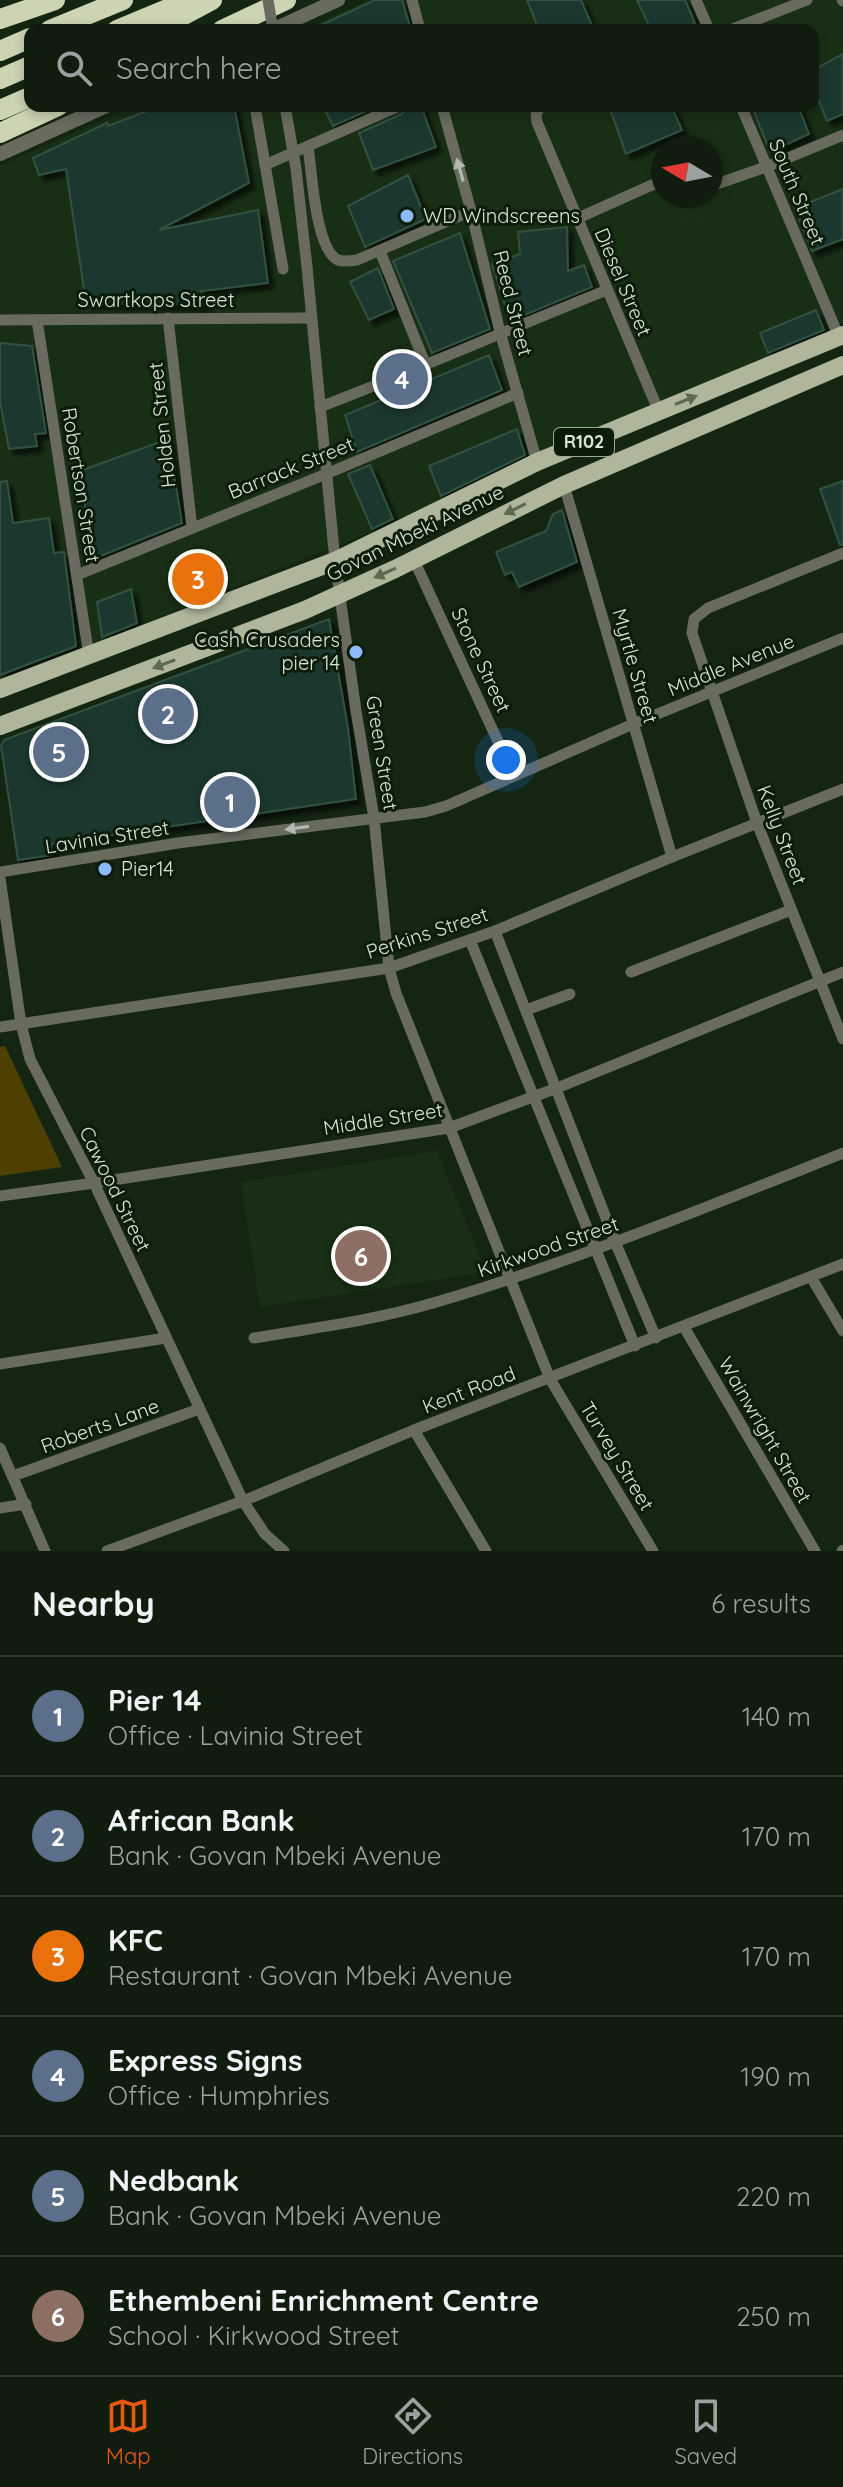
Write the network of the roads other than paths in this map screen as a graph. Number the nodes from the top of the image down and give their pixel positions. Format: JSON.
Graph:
{"nodes":[{"id":1,"x":55,"y":0,"type":"edge"},
{"id":2,"x":123,"y":0,"type":"edge"},
{"id":3,"x":189,"y":0,"type":"edge"},
{"id":4,"x":212,"y":0,"type":"edge"},
{"id":5,"x":268,"y":0,"type":"edge"},
{"id":6,"x":286,"y":0,"type":"edge"},
{"id":7,"x":338,"y":0,"type":"edge"},
{"id":8,"x":412,"y":0,"type":"edge"},
{"id":9,"x":696,"y":0,"type":"edge"},
{"id":10,"x":807,"y":0,"type":"edge"},
{"id":11,"x":0,"y":19,"type":"edge"},
{"id":12,"x":65,"y":24,"type":"edge"},
{"id":13,"x":131,"y":24,"type":"edge"},
{"id":14,"x":167,"y":24,"type":"edge"},
{"id":15,"x":235,"y":24,"type":"edge"},
{"id":16,"x":271,"y":24,"type":"edge"},
{"id":17,"x":285,"y":24,"type":"edge"},
{"id":18,"x":418,"y":24,"type":"edge"},
{"id":19,"x":706,"y":24,"type":"edge"},
{"id":20,"x":745,"y":24,"type":"edge"},
{"id":21,"x":24,"y":41,"type":"edge"},
{"id":22,"x":0,"y":51,"type":"edge"},
{"id":23,"x":24,"y":69,"type":"edge"},
{"id":24,"x":0,"y":79,"type":"edge"},
{"id":25,"x":24,"y":100,"type":"edge"},
{"id":26,"x":0,"y":110,"type":"edge"},
{"id":27,"x":45,"y":112,"type":"edge"},
{"id":28,"x":93,"y":112,"type":"edge"},
{"id":29,"x":256,"y":112,"type":"edge"},
{"id":30,"x":286,"y":112,"type":"edge"},
{"id":31,"x":386,"y":112,"type":"edge"},
{"id":32,"x":444,"y":112,"type":"edge"},
{"id":33,"x":537,"y":112,"type":"edge"},
{"id":34,"x":743,"y":112,"type":"edge"},
{"id":35,"x":0,"y":133,"type":"edge"},
{"id":36,"x":843,"y":135,"type":"edge"},
{"id":37,"x":308,"y":147,"type":"junction"},
{"id":38,"x":0,"y":154,"type":"edge"},
{"id":39,"x":265,"y":165,"type":"junction"},
{"id":40,"x":766,"y":167,"type":"junction"},
{"id":41,"x":723,"y":182,"type":"edge"},
{"id":42,"x":651,"y":185,"type":"edge"},
{"id":43,"x":471,"y":211,"type":"junction"},
{"id":44,"x":576,"y":219,"type":"junction"},
{"id":45,"x":380,"y":251,"type":"junction"},
{"id":46,"x":283,"y":269,"type":"dead end"},
{"id":47,"x":607,"y":290,"type":"junction"},
{"id":48,"x":168,"y":318,"type":"junction"},
{"id":49,"x":311,"y":318,"type":"junction"},
{"id":50,"x":0,"y":320,"type":"edge"},
{"id":51,"x":37,"y":320,"type":"junction"},
{"id":52,"x":500,"y":332,"type":"junction"},
{"id":53,"x":841,"y":336,"type":"edge"},
{"id":54,"x":843,"y":365,"type":"edge"},
{"id":55,"x":426,"y":366,"type":"junction"},
{"id":56,"x":518,"y":393,"type":"junction"},
{"id":57,"x":320,"y":407,"type":"junction"},
{"id":58,"x":659,"y":412,"type":"junction"},
{"id":59,"x":537,"y":462,"type":"junction"},
{"id":60,"x":326,"y":474,"type":"junction"},
{"id":61,"x":564,"y":485,"type":"junction"},
{"id":62,"x":192,"y":528,"type":"junction"},
{"id":63,"x":843,"y":553,"type":"edge"},
{"id":64,"x":414,"y":560,"type":"junction"},
{"id":65,"x":335,"y":561,"type":"junction"},
{"id":66,"x":77,"y":575,"type":"junction"},
{"id":67,"x":341,"y":593,"type":"junction"},
{"id":68,"x":843,"y":638,"type":"edge"},
{"id":69,"x":89,"y":656,"type":"junction"},
{"id":70,"x":0,"y":689,"type":"edge"},
{"id":71,"x":712,"y":693,"type":"junction"},
{"id":72,"x":633,"y":724,"type":"junction"},
{"id":73,"x":0,"y":726,"type":"edge"},
{"id":74,"x":514,"y":776,"type":"junction"},
{"id":75,"x":843,"y":789,"type":"edge"},
{"id":76,"x":374,"y":818,"type":"junction"},
{"id":77,"x":757,"y":823,"type":"junction"},
{"id":78,"x":672,"y":857,"type":"junction"},
{"id":79,"x":0,"y":872,"type":"edge"},
{"id":80,"x":0,"y":878,"type":"edge"},
{"id":81,"x":791,"y":910,"type":"junction"},
{"id":82,"x":495,"y":931,"type":"junction"},
{"id":83,"x":470,"y":940,"type":"junction"},
{"id":84,"x":389,"y":968,"type":"junction"},
{"id":85,"x":631,"y":972,"type":"dead end"},
{"id":86,"x":843,"y":972,"type":"edge"},
{"id":87,"x":820,"y":981,"type":"junction"},
{"id":88,"x":570,"y":994,"type":"dead end"},
{"id":89,"x":526,"y":1010,"type":"junction"},
{"id":90,"x":21,"y":1024,"type":"junction"},
{"id":91,"x":0,"y":1027,"type":"edge"},
{"id":92,"x":843,"y":1039,"type":"edge"},
{"id":93,"x":557,"y":1088,"type":"junction"},
{"id":94,"x":534,"y":1097,"type":"junction"},
{"id":95,"x":449,"y":1128,"type":"junction"},
{"id":96,"x":843,"y":1153,"type":"edge"},
{"id":97,"x":94,"y":1183,"type":"junction"},
{"id":98,"x":0,"y":1196,"type":"edge"},
{"id":99,"x":616,"y":1244,"type":"junction"},
{"id":100,"x":597,"y":1251,"type":"junction"},
{"id":101,"x":843,"y":1264,"type":"edge"},
{"id":102,"x":811,"y":1277,"type":"junction"},
{"id":103,"x":512,"y":1280,"type":"junction"},
{"id":104,"x":684,"y":1327,"type":"junction"},
{"id":105,"x":843,"y":1331,"type":"edge"},
{"id":106,"x":166,"y":1338,"type":"junction"},
{"id":107,"x":254,"y":1338,"type":"dead end"},
{"id":108,"x":656,"y":1338,"type":"junction"},
{"id":109,"x":635,"y":1346,"type":"junction"},
{"id":110,"x":0,"y":1364,"type":"edge"},
{"id":111,"x":550,"y":1379,"type":"junction"},
{"id":112,"x":199,"y":1409,"type":"junction"},
{"id":113,"x":414,"y":1430,"type":"junction"},
{"id":114,"x":0,"y":1448,"type":"edge"},
{"id":115,"x":13,"y":1476,"type":"junction"},
{"id":116,"x":243,"y":1501,"type":"junction"},
{"id":117,"x":26,"y":1504,"type":"junction"},
{"id":118,"x":0,"y":1508,"type":"edge"},
{"id":119,"x":45,"y":1551,"type":"edge"},
{"id":120,"x":107,"y":1551,"type":"edge"},
{"id":121,"x":284,"y":1551,"type":"edge"},
{"id":122,"x":486,"y":1551,"type":"edge"},
{"id":123,"x":653,"y":1551,"type":"edge"},
{"id":124,"x":815,"y":1551,"type":"edge"}],
"edges":[{"from":1,"to":11,"type":"highway"},
{"from":2,"to":12,"type":"highway"},
{"from":3,"to":13,"type":"highway"},
{"from":4,"to":14,"type":"highway"},
{"from":5,"to":16,"type":"street","bridge":true},
{"from":6,"to":15,"type":"highway"},
{"from":7,"to":17,"type":"street"},
{"from":8,"to":18,"type":"street"},
{"from":9,"to":19,"type":"street"},
{"from":10,"to":20,"type":"street"},
{"from":21,"to":22,"type":"highway"},
{"from":23,"to":24,"type":"highway"},
{"from":25,"to":26,"type":"highway"},
{"from":27,"to":35,"type":"highway"},
{"from":28,"to":38,"type":"street"},
{"from":29,"to":39,"type":"street"},
{"from":30,"to":49,"type":"street","name":"Green Street","bridge":true},
{"from":31,"to":37,"type":"street"},
{"from":43,"to":32,"type":"street","name":"Reed Street","one_way":true},
{"from":33,"to":44,"type":"street","name":"Diesel Street"},
{"from":34,"to":40,"type":"street","name":"South Street"},
{"from":36,"to":40,"type":"street"},
{"from":37,"to":39,"type":"street"},
{"from":37,"to":45,"type":"street"},
{"from":39,"to":46,"type":"street"},
{"from":40,"to":41,"type":"street"},
{"from":40,"to":53,"type":"street","name":"South Street"},
{"from":42,"to":44,"type":"street"},
{"from":43,"to":45,"type":"street"},
{"from":43,"to":52,"type":"street","name":"Reed Street"},
{"from":44,"to":47,"type":"street","name":"Diesel Street"},
{"from":45,"to":55,"type":"street"},
{"from":47,"to":52,"type":"street"},
{"from":47,"to":58,"type":"street","name":"Diesel Street"},
{"from":48,"to":49,"type":"street","name":"Swartkops Street"},
{"from":48,"to":51,"type":"street","name":"Swartkops Street"},
{"from":48,"to":62,"type":"street","name":"Holden Street"},
{"from":49,"to":57,"type":"street","name":"Green Street"},
{"from":50,"to":51,"type":"street","name":"Swartkops Street"},
{"from":51,"to":66,"type":"street","name":"Robertson Street"},
{"from":52,"to":55,"type":"street"},
{"from":52,"to":56,"type":"street","name":"Reed Street"},
{"from":58,"to":53,"type":"main road","name":"Govan Mbeki Avenue","number":"R102","one_way":true},
{"from":54,"to":61,"type":"main road","name":"Govan Mbeki Avenue","number":"R102"},
{"from":55,"to":57,"type":"street"},
{"from":56,"to":59,"type":"street","name":"Reed Street"},
{"from":56,"to":60,"type":"street","name":"Barrack Street"},
{"from":57,"to":60,"type":"street","name":"Green Street"},
{"from":58,"to":59,"type":"main road","name":"Govan Mbeki Avenue","number":"R102"},
{"from":59,"to":65,"type":"main road","name":"Govan Mbeki Avenue","number":"R102"},
{"from":60,"to":62,"type":"street","name":"Barrack Street"},
{"from":60,"to":65,"type":"street","name":"Green Street"},
{"from":61,"to":64,"type":"main road","name":"Govan Mbeki Avenue","number":"R102","one_way":true},
{"from":61,"to":72,"type":"street","name":"Myrtle Street"},
{"from":62,"to":66,"type":"street","name":"Barrack Street"},
{"from":63,"to":71,"type":"street","name":"Kelly Street"},
{"from":64,"to":67,"type":"main road","name":"Govan Mbeki Avenue","number":"R102","one_way":true},
{"from":64,"to":74,"type":"street","name":"Stone Street"},
{"from":65,"to":67,"type":"street","name":"Green Street"},
{"from":65,"to":69,"type":"main road","name":"Govan Mbeki Avenue","number":"R102"},
{"from":66,"to":69,"type":"street","name":"Robertson Street"},
{"from":67,"to":73,"type":"main road","name":"Govan Mbeki Avenue","number":"R102","one_way":true},
{"from":67,"to":76,"type":"street","name":"Green Street"},
{"from":68,"to":71,"type":"street","name":"Middle Avenue"},
{"from":69,"to":70,"type":"main road","name":"Govan Mbeki Avenue","number":"R102"},
{"from":71,"to":72,"type":"street","name":"Middle Avenue"},
{"from":71,"to":77,"type":"street","name":"Kelly Street"},
{"from":72,"to":74,"type":"street","name":"Lavinia Street"},
{"from":72,"to":78,"type":"street","name":"Myrtle Street"},
{"from":74,"to":76,"type":"street","name":"Lavinia Street"},
{"from":75,"to":77,"type":"street","name":"Perkins Street"},
{"from":76,"to":79,"type":"street","name":"Lavinia Street","one_way":true},
{"from":76,"to":84,"type":"street","name":"Green Street"},
{"from":77,"to":78,"type":"street","name":"Perkins Street"},
{"from":77,"to":81,"type":"street","name":"Kelly Street"},
{"from":78,"to":82,"type":"street","name":"Perkins Street"},
{"from":80,"to":90,"type":"street","name":"Cawood Street"},
{"from":81,"to":85,"type":"street"},
{"from":81,"to":87,"type":"street","name":"Kelly Street"},
{"from":82,"to":83,"type":"street","name":"Perkins Street"},
{"from":82,"to":89,"type":"street"},
{"from":83,"to":84,"type":"street","name":"Perkins Street"},
{"from":83,"to":94,"type":"street"},
{"from":84,"to":90,"type":"street","name":"Perkins Street"},
{"from":84,"to":95,"type":"street","name":"Green Street"},
{"from":86,"to":87,"type":"street","name":"Middle Street"},
{"from":87,"to":92,"type":"street","name":"Kelly Street"},
{"from":87,"to":93,"type":"street","name":"Middle Street"},
{"from":88,"to":89,"type":"street"},
{"from":89,"to":93,"type":"street"},
{"from":90,"to":91,"type":"street","name":"Perkins Street"},
{"from":90,"to":97,"type":"street","name":"Cawood Street"},
{"from":93,"to":94,"type":"street","name":"Middle Street"},
{"from":93,"to":99,"type":"street"},
{"from":94,"to":95,"type":"street","name":"Middle Street"},
{"from":94,"to":100,"type":"street"},
{"from":95,"to":97,"type":"street","name":"Middle Street"},
{"from":95,"to":103,"type":"street","name":"Green Street"},
{"from":96,"to":99,"type":"street","name":"Kirkwood Street"},
{"from":97,"to":98,"type":"street","name":"Middle Street"},
{"from":97,"to":106,"type":"street","name":"Cawood Street"},
{"from":99,"to":100,"type":"street","name":"Kirkwood Street"},
{"from":99,"to":108,"type":"street"},
{"from":100,"to":103,"type":"street","name":"Kirkwood Street"},
{"from":100,"to":109,"type":"street"},
{"from":101,"to":102,"type":"street","name":"Kent Road"},
{"from":102,"to":104,"type":"street","name":"Kent Road"},
{"from":102,"to":105,"type":"street"},
{"from":103,"to":107,"type":"street","name":"Kirkwood Street"},
{"from":103,"to":111,"type":"street","name":"Green Street"},
{"from":104,"to":108,"type":"street","name":"Kent Road"},
{"from":104,"to":124,"type":"street","name":"Wainwright Street"},
{"from":106,"to":110,"type":"street"},
{"from":106,"to":112,"type":"street","name":"Cawood Street"},
{"from":108,"to":109,"type":"street","name":"Kent Road"},
{"from":109,"to":111,"type":"street","name":"Kent Road"},
{"from":111,"to":113,"type":"street","name":"Kent Road"},
{"from":111,"to":123,"type":"street","name":"Turvey Street"},
{"from":112,"to":115,"type":"street","name":"Roberts Lane"},
{"from":112,"to":116,"type":"street","name":"Cawood Street"},
{"from":113,"to":116,"type":"street","name":"Kent Road"},
{"from":113,"to":122,"type":"street"},
{"from":114,"to":115,"type":"street"},
{"from":115,"to":117,"type":"street"},
{"from":116,"to":120,"type":"street","name":"Kent Road"},
{"from":116,"to":121,"type":"street","name":"Cawood Street"},
{"from":117,"to":118,"type":"street"},
{"from":117,"to":119,"type":"street"}]}
